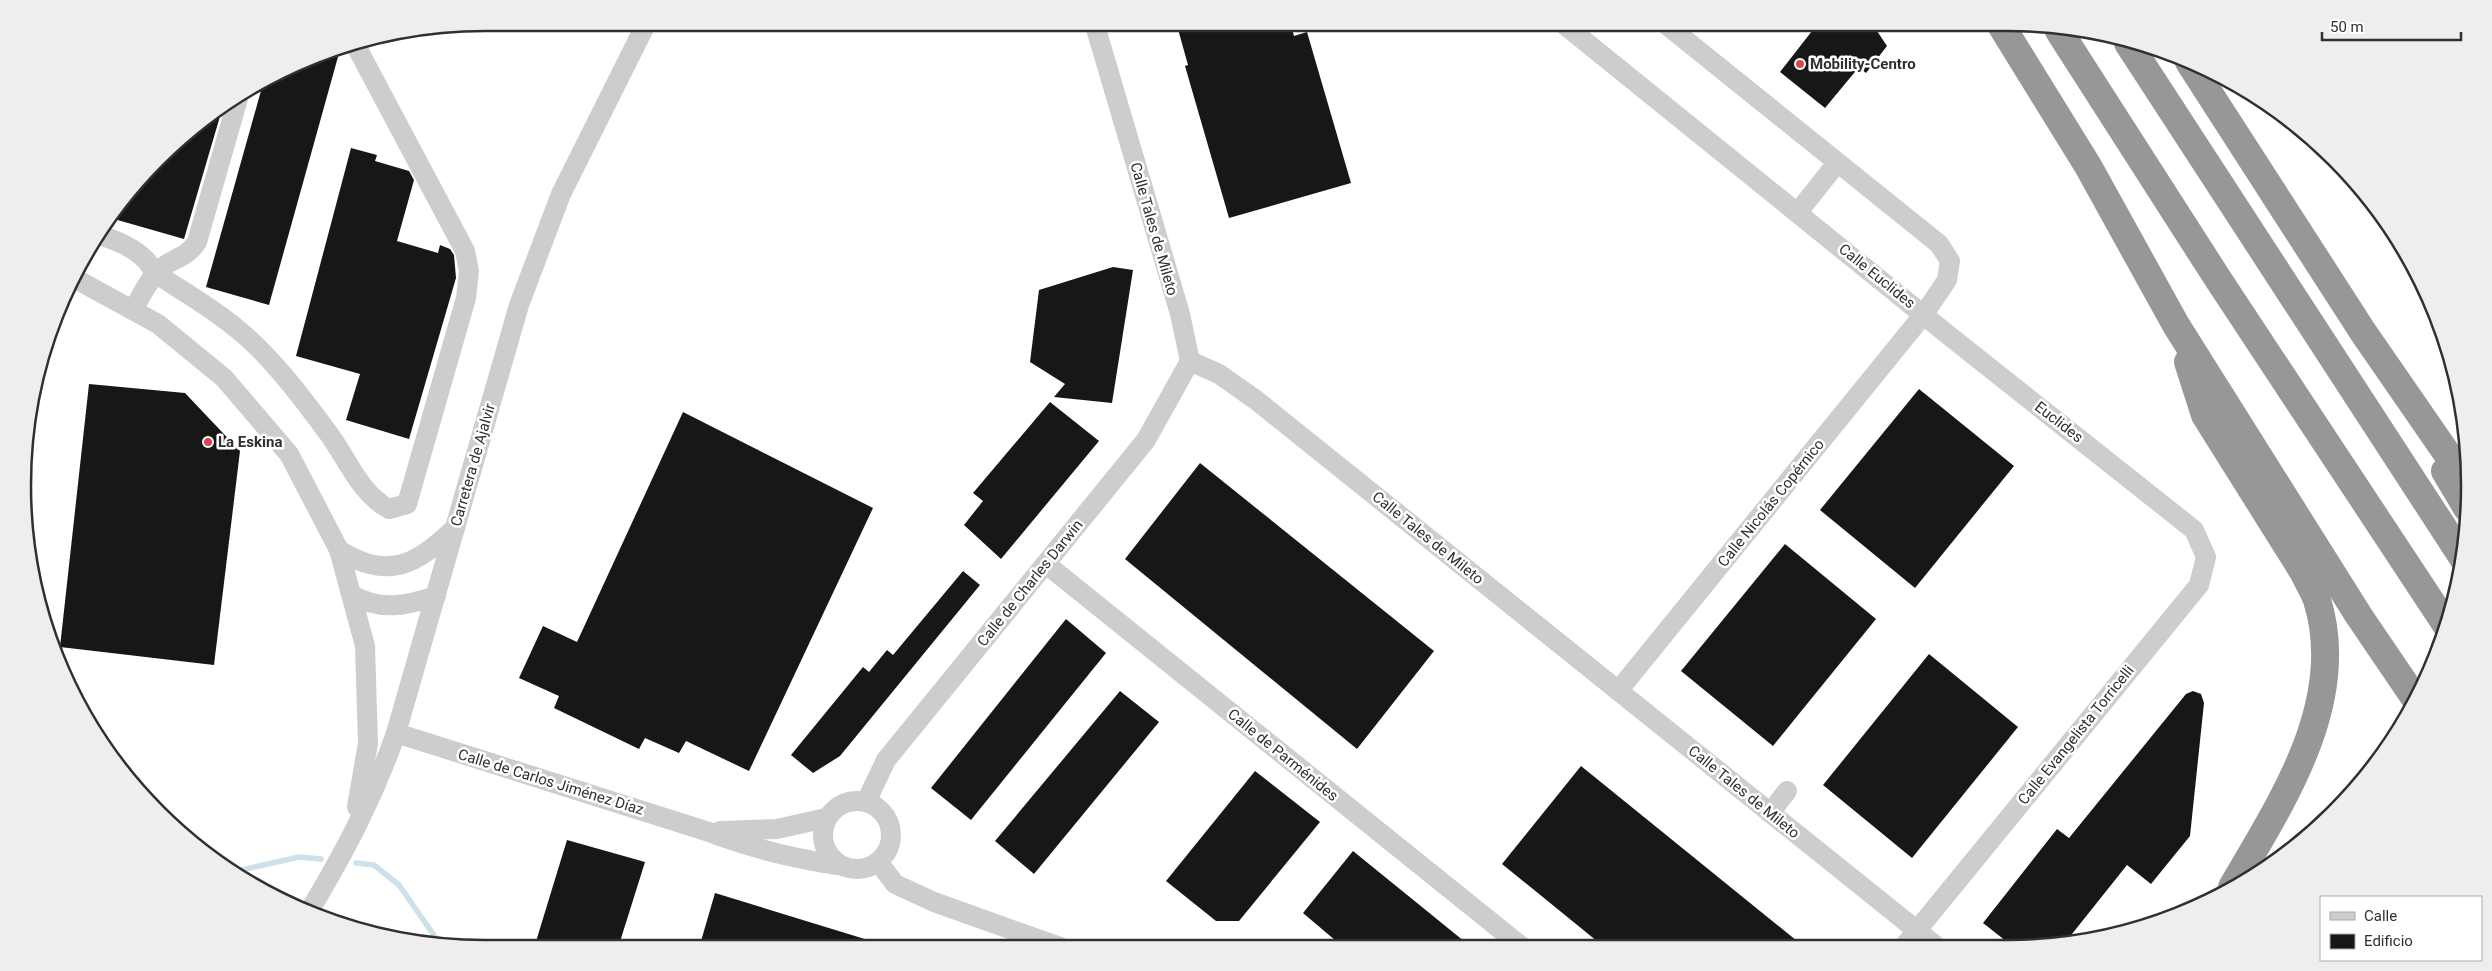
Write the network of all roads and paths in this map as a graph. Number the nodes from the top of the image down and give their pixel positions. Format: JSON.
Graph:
{"nodes":[{"id":1,"x":642,"y":31,"type":"edge"},
{"id":2,"x":1097,"y":31,"type":"edge"},
{"id":3,"x":1572,"y":31,"type":"edge"},
{"id":4,"x":1674,"y":31,"type":"edge"},
{"id":5,"x":2005,"y":31,"type":"edge"},
{"id":6,"x":2061,"y":35,"type":"edge"},
{"id":7,"x":2133,"y":49,"type":"edge"},
{"id":8,"x":358,"y":50,"type":"edge"},
{"id":9,"x":2196,"y":73,"type":"edge"},
{"id":10,"x":236,"y":106,"type":"edge"},
{"id":11,"x":1837,"y":163,"type":"junction"},
{"id":12,"x":1798,"y":212,"type":"junction"},
{"id":13,"x":105,"y":237,"type":"edge"},
{"id":14,"x":156,"y":273,"type":"junction"},
{"id":15,"x":80,"y":281,"type":"edge"},
{"id":16,"x":133,"y":310,"type":"junction"},
{"id":17,"x":1924,"y":314,"type":"junction"},
{"id":18,"x":2176,"y":325,"type":"junction"},
{"id":19,"x":2363,"y":332,"type":"junction"},
{"id":20,"x":1190,"y":361,"type":"junction"},
{"id":21,"x":2461,"y":473,"type":"edge"},
{"id":22,"x":2461,"y":497,"type":"edge"},
{"id":23,"x":455,"y":528,"type":"junction"},
{"id":24,"x":2194,"y":530,"type":"joint"},
{"id":25,"x":2456,"y":548,"type":"edge"},
{"id":26,"x":339,"y":550,"type":"junction"},
{"id":27,"x":421,"y":557,"type":"junction"},
{"id":28,"x":1046,"y":564,"type":"junction"},
{"id":29,"x":443,"y":573,"type":"junction"},
{"id":30,"x":352,"y":596,"type":"junction"},
{"id":31,"x":436,"y":596,"type":"junction"},
{"id":32,"x":2441,"y":617,"type":"edge"},
{"id":33,"x":1618,"y":691,"type":"junction"},
{"id":34,"x":2411,"y":692,"type":"edge"},
{"id":35,"x":396,"y":733,"type":"junction"},
{"id":36,"x":1787,"y":791,"type":"dead end"},
{"id":37,"x":866,"y":802,"type":"junction"},
{"id":38,"x":1770,"y":813,"type":"junction"},
{"id":39,"x":826,"y":818,"type":"junction"},
{"id":40,"x":706,"y":831,"type":"junction"},
{"id":41,"x":349,"y":844,"type":"junction"},
{"id":42,"x":879,"y":863,"type":"junction"},
{"id":43,"x":837,"y":865,"type":"junction"},
{"id":44,"x":2238,"y":876,"type":"edge"},
{"id":45,"x":313,"y":905,"type":"edge"},
{"id":46,"x":1911,"y":937,"type":"edge"},
{"id":47,"x":1040,"y":940,"type":"edge"},
{"id":48,"x":1514,"y":940,"type":"edge"}],
"edges":[{"from":1,"to":23,"type":"street","name":"Carretera de Ajalvir"},
{"from":2,"to":20,"type":"street","name":"Calle Tales de Mileto"},
{"from":3,"to":12,"type":"street","name":"Calle Euclides"},
{"from":4,"to":11,"type":"street","name":"Calle Euclides"},
{"from":5,"to":18,"type":"highway"},
{"from":6,"to":32,"type":"highway"},
{"from":7,"to":25,"type":"highway"},
{"from":8,"to":14,"type":"street"},
{"from":9,"to":19,"type":"highway"},
{"from":10,"to":14,"type":"street"},
{"from":11,"to":12,"type":"street"},
{"from":11,"to":17,"type":"street","name":"Calle Euclides"},
{"from":12,"to":17,"type":"street","name":"Calle Euclides"},
{"from":13,"to":14,"type":"street"},
{"from":14,"to":16,"type":"street"},
{"from":15,"to":16,"type":"street"},
{"from":16,"to":26,"type":"street"},
{"from":17,"to":24,"type":"street","name":"Euclides"},
{"from":17,"to":33,"type":"street","name":"Calle Nicolás Copérnico"},
{"from":18,"to":34,"type":"highway"},
{"from":18,"to":44,"type":"highway"},
{"from":19,"to":21,"type":"highway"},
{"from":19,"to":22,"type":"highway"},
{"from":20,"to":28,"type":"street","name":"Calle de Charles Darwin"},
{"from":20,"to":33,"type":"street","name":"Calle Tales de Mileto"},
{"from":23,"to":27,"type":"street"},
{"from":23,"to":29,"type":"street","name":"Carretera de Ajalvir"},
{"from":24,"to":46,"type":"street","name":"Calle Evangelista Torricelli"},
{"from":26,"to":27,"type":"street"},
{"from":26,"to":30,"type":"street"},
{"from":27,"to":29,"type":"street"},
{"from":28,"to":37,"type":"street","name":"Calle de Charles Darwin"},
{"from":28,"to":48,"type":"street","name":"Calle de Parménides"},
{"from":29,"to":31,"type":"street","name":"Carretera de Ajalvir"},
{"from":30,"to":31,"type":"street"},
{"from":30,"to":41,"type":"street"},
{"from":31,"to":35,"type":"street","name":"Carretera de Ajalvir"},
{"from":33,"to":38,"type":"street","name":"Calle Tales de Mileto"},
{"from":35,"to":40,"type":"street","name":"Calle de Carlos Jiménez Díaz"},
{"from":35,"to":41,"type":"street","name":"Carretera de Ajalvir"},
{"from":36,"to":38,"type":"street"},
{"from":37,"to":39,"type":"street"},
{"from":37,"to":42,"type":"street"},
{"from":38,"to":46,"type":"street","name":"Calle Tales de Mileto"},
{"from":39,"to":40,"type":"street","name":"Calle de Carlos Jiménez Díaz"},
{"from":39,"to":43,"type":"street"},
{"from":40,"to":43,"type":"street","name":"Calle de Carlos Jiménez Díaz"},
{"from":41,"to":45,"type":"street","name":"Carretera de Ajalvir"},
{"from":42,"to":43,"type":"street"},
{"from":42,"to":47,"type":"street"}]}
